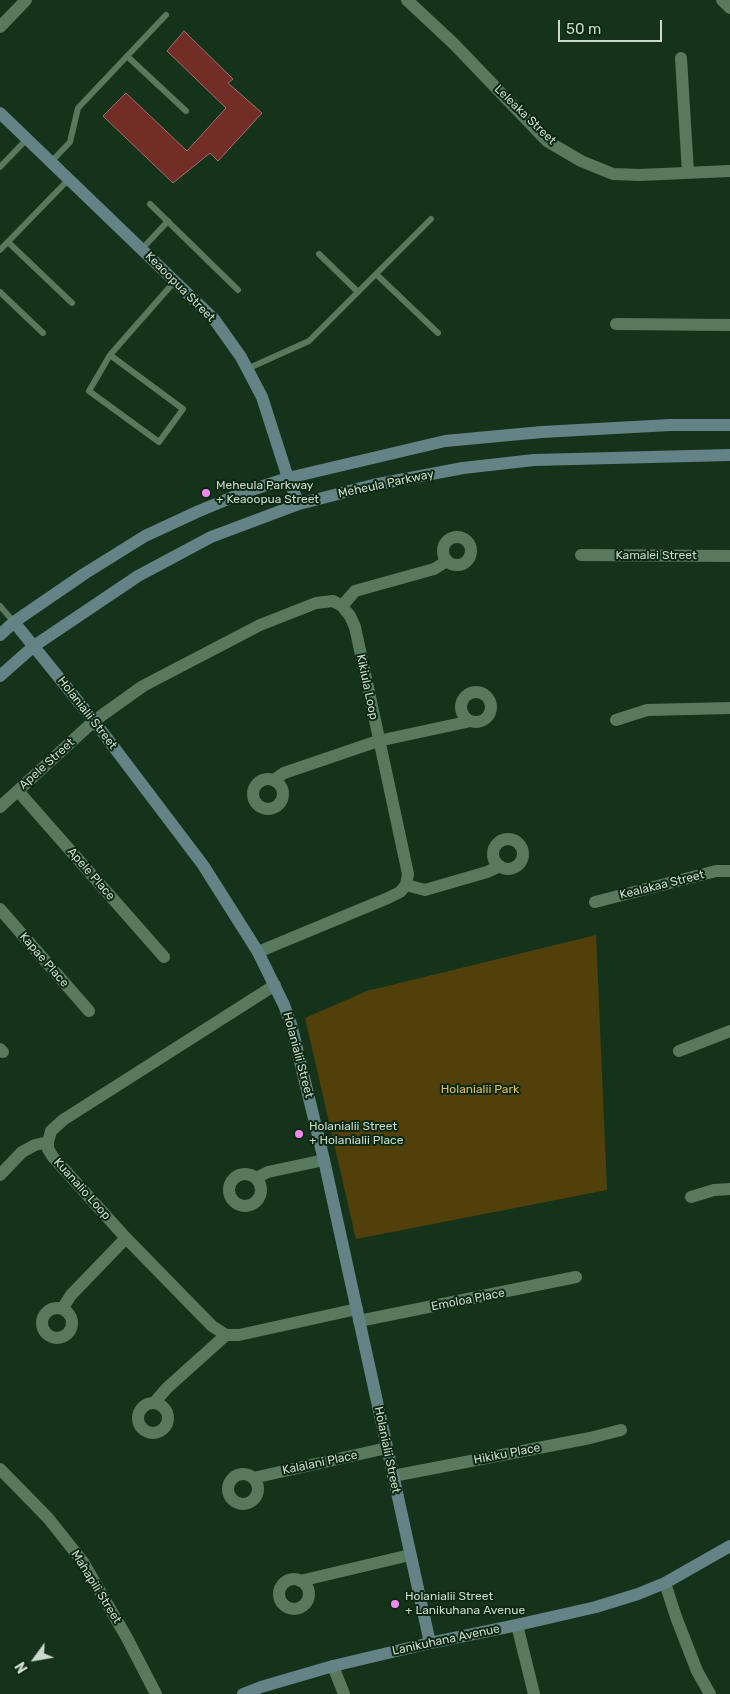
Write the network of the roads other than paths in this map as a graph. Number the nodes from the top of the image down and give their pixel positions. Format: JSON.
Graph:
{"nodes":[{"id":1,"x":26,"y":0,"type":"edge"},
{"id":2,"x":407,"y":0,"type":"edge"},
{"id":3,"x":722,"y":0,"type":"edge"},
{"id":4,"x":730,"y":8,"type":"edge"},
{"id":5,"x":166,"y":15,"type":"dead end"},
{"id":6,"x":0,"y":26,"type":"edge"},
{"id":7,"x":127,"y":56,"type":"junction"},
{"id":8,"x":682,"y":58,"type":"dead end"},
{"id":9,"x":186,"y":111,"type":"dead end"},
{"id":10,"x":0,"y":113,"type":"edge"},
{"id":11,"x":28,"y":139,"type":"junction"},
{"id":12,"x":51,"y":162,"type":"junction"},
{"id":13,"x":0,"y":167,"type":"edge"},
{"id":14,"x":730,"y":171,"type":"edge"},
{"id":15,"x":688,"y":173,"type":"junction"},
{"id":16,"x":69,"y":179,"type":"junction"},
{"id":17,"x":150,"y":204,"type":"dead end"},
{"id":18,"x":431,"y":219,"type":"dead end"},
{"id":19,"x":168,"y":221,"type":"junction"},
{"id":20,"x":8,"y":242,"type":"junction"},
{"id":21,"x":142,"y":249,"type":"junction"},
{"id":22,"x":0,"y":250,"type":"edge"},
{"id":23,"x":319,"y":254,"type":"dead end"},
{"id":24,"x":376,"y":274,"type":"junction"},
{"id":25,"x":175,"y":281,"type":"junction"},
{"id":26,"x":238,"y":290,"type":"dead end"},
{"id":27,"x":0,"y":292,"type":"edge"},
{"id":28,"x":358,"y":292,"type":"junction"},
{"id":29,"x":72,"y":303,"type":"dead end"},
{"id":30,"x":616,"y":324,"type":"dead end"},
{"id":31,"x":730,"y":325,"type":"edge"},
{"id":32,"x":43,"y":333,"type":"dead end"},
{"id":33,"x":438,"y":333,"type":"dead end"},
{"id":34,"x":110,"y":355,"type":"junction"},
{"id":35,"x":247,"y":369,"type":"junction"},
{"id":36,"x":730,"y":425,"type":"edge"},
{"id":37,"x":730,"y":455,"type":"edge"},
{"id":38,"x":288,"y":478,"type":"junction"},
{"id":39,"x":299,"y":504,"type":"junction"},
{"id":40,"x":581,"y":555,"type":"dead end"},
{"id":41,"x":730,"y":556,"type":"edge"},
{"id":42,"x":447,"y":561,"type":"dead end"},
{"id":43,"x":0,"y":606,"type":"edge"},
{"id":44,"x":342,"y":606,"type":"junction"},
{"id":45,"x":14,"y":622,"type":"junction"},
{"id":46,"x":0,"y":636,"type":"edge"},
{"id":47,"x":34,"y":646,"type":"junction"},
{"id":48,"x":0,"y":676,"type":"edge"},
{"id":49,"x":730,"y":708,"type":"edge"},
{"id":50,"x":616,"y":720,"type":"dead end"},
{"id":51,"x":94,"y":721,"type":"junction"},
{"id":52,"x":470,"y":721,"type":"dead end"},
{"id":53,"x":378,"y":741,"type":"junction"},
{"id":54,"x":274,"y":780,"type":"dead end"},
{"id":55,"x":18,"y":791,"type":"junction"},
{"id":56,"x":0,"y":807,"type":"edge"},
{"id":57,"x":500,"y":866,"type":"dead end"},
{"id":58,"x":730,"y":871,"type":"edge"},
{"id":59,"x":406,"y":885,"type":"junction"},
{"id":60,"x":595,"y":902,"type":"dead end"},
{"id":61,"x":0,"y":909,"type":"edge"},
{"id":62,"x":258,"y":952,"type":"junction"},
{"id":63,"x":164,"y":957,"type":"dead end"},
{"id":64,"x":275,"y":985,"type":"junction"},
{"id":65,"x":89,"y":1011,"type":"dead end"},
{"id":66,"x":730,"y":1031,"type":"edge"},
{"id":67,"x":679,"y":1051,"type":"dead end"},
{"id":68,"x":48,"y":1142,"type":"junction"},
{"id":69,"x":324,"y":1160,"type":"junction"},
{"id":70,"x":0,"y":1175,"type":"edge"},
{"id":71,"x":256,"y":1178,"type":"dead end"},
{"id":72,"x":730,"y":1189,"type":"edge"},
{"id":73,"x":690,"y":1197,"type":"dead end"},
{"id":74,"x":126,"y":1238,"type":"junction"},
{"id":75,"x":576,"y":1277,"type":"dead end"},
{"id":76,"x":62,"y":1309,"type":"dead end"},
{"id":77,"x":358,"y":1315,"type":"junction"},
{"id":78,"x":226,"y":1335,"type":"junction"},
{"id":79,"x":154,"y":1403,"type":"dead end"},
{"id":80,"x":621,"y":1430,"type":"dead end"},
{"id":81,"x":387,"y":1448,"type":"junction"},
{"id":82,"x":0,"y":1469,"type":"edge"},
{"id":83,"x":393,"y":1476,"type":"junction"},
{"id":84,"x":253,"y":1478,"type":"dead end"},
{"id":85,"x":730,"y":1546,"type":"edge"},
{"id":86,"x":410,"y":1555,"type":"junction"},
{"id":87,"x":300,"y":1581,"type":"dead end"},
{"id":88,"x":665,"y":1583,"type":"junction"},
{"id":89,"x":518,"y":1625,"type":"junction"},
{"id":90,"x":430,"y":1643,"type":"junction"},
{"id":91,"x":333,"y":1666,"type":"junction"},
{"id":92,"x":156,"y":1694,"type":"edge"},
{"id":93,"x":242,"y":1694,"type":"edge"},
{"id":94,"x":344,"y":1694,"type":"edge"},
{"id":95,"x":534,"y":1694,"type":"edge"},
{"id":96,"x":710,"y":1694,"type":"edge"}],
"edges":[{"from":1,"to":6,"type":"street"},
{"from":2,"to":15,"type":"street","name":"Leleaka Street"},
{"from":3,"to":4,"type":"street"},
{"from":5,"to":7,"type":"lane"},
{"from":7,"to":9,"type":"lane"},
{"from":7,"to":12,"type":"lane"},
{"from":8,"to":15,"type":"street"},
{"from":10,"to":11,"type":"street","name":"Keaoopua Street"},
{"from":11,"to":12,"type":"street","name":"Keaoopua Street"},
{"from":11,"to":13,"type":"lane"},
{"from":12,"to":16,"type":"street","name":"Keaoopua Street"},
{"from":14,"to":15,"type":"street","name":"Leleaka Street"},
{"from":16,"to":20,"type":"lane"},
{"from":16,"to":21,"type":"street","name":"Keaoopua Street"},
{"from":17,"to":19,"type":"lane"},
{"from":18,"to":24,"type":"lane"},
{"from":19,"to":21,"type":"lane"},
{"from":19,"to":26,"type":"lane"},
{"from":20,"to":22,"type":"lane"},
{"from":20,"to":29,"type":"lane"},
{"from":21,"to":25,"type":"street","name":"Keaoopua Street"},
{"from":23,"to":28,"type":"lane"},
{"from":24,"to":28,"type":"lane"},
{"from":24,"to":33,"type":"lane"},
{"from":25,"to":34,"type":"lane"},
{"from":25,"to":35,"type":"street","name":"Keaoopua Street"},
{"from":27,"to":32,"type":"lane"},
{"from":28,"to":35,"type":"lane"},
{"from":30,"to":31,"type":"street"},
{"from":34,"to":34,"type":"lane"},
{"from":35,"to":38,"type":"street","name":"Keaoopua Street"},
{"from":36,"to":38,"type":"street"},
{"from":37,"to":39,"type":"street","name":"Meheula Parkway"},
{"from":38,"to":39,"type":"street","name":"Keaoopua Street"},
{"from":38,"to":45,"type":"street"},
{"from":39,"to":47,"type":"street","name":"Meheula Parkway"},
{"from":40,"to":41,"type":"street","name":"Kamalei Street"},
{"from":42,"to":44,"type":"street"},
{"from":43,"to":45,"type":"lane","name":"Holanialii Street"},
{"from":44,"to":51,"type":"street"},
{"from":44,"to":53,"type":"street","name":"Kikiula Loop"},
{"from":45,"to":46,"type":"street"},
{"from":45,"to":47,"type":"street","name":"Holanialii Street"},
{"from":47,"to":48,"type":"street","name":"Meheula Parkway"},
{"from":47,"to":51,"type":"street","name":"Holanialii Street"},
{"from":49,"to":50,"type":"street"},
{"from":51,"to":55,"type":"street","name":"Apele Street"},
{"from":51,"to":62,"type":"street","name":"Holanialii Street"},
{"from":52,"to":53,"type":"street"},
{"from":53,"to":54,"type":"street"},
{"from":53,"to":59,"type":"street","name":"Kikiula Loop"},
{"from":55,"to":56,"type":"street","name":"Apele Street"},
{"from":55,"to":63,"type":"street","name":"Apele Place"},
{"from":57,"to":59,"type":"street"},
{"from":58,"to":60,"type":"street","name":"Kealakaa Street"},
{"from":59,"to":62,"type":"street"},
{"from":61,"to":65,"type":"street","name":"Kapae Place"},
{"from":62,"to":64,"type":"street","name":"Holanialii Street"},
{"from":64,"to":68,"type":"street"},
{"from":64,"to":69,"type":"street","name":"Holanialii Street"},
{"from":66,"to":67,"type":"street"},
{"from":68,"to":70,"type":"street"},
{"from":68,"to":74,"type":"street","name":"Kuanalio Loop"},
{"from":69,"to":71,"type":"street"},
{"from":69,"to":77,"type":"street","name":"Holanialii Street"},
{"from":72,"to":73,"type":"street"},
{"from":74,"to":76,"type":"street"},
{"from":74,"to":78,"type":"street","name":"Kuanalio Loop"},
{"from":75,"to":77,"type":"street","name":"Emoloa Place"},
{"from":77,"to":78,"type":"street"},
{"from":77,"to":81,"type":"street","name":"Holanialii Street"},
{"from":78,"to":79,"type":"street"},
{"from":80,"to":83,"type":"street","name":"Hikiku Place"},
{"from":81,"to":83,"type":"street","name":"Holanialii Street"},
{"from":81,"to":84,"type":"street","name":"Kalalani Place"},
{"from":82,"to":92,"type":"street","name":"Mahapili Street"},
{"from":83,"to":86,"type":"street","name":"Holanialii Street"},
{"from":85,"to":88,"type":"street","name":"Lanikuhana Avenue"},
{"from":86,"to":87,"type":"street"},
{"from":86,"to":90,"type":"street","name":"Holanialii Street"},
{"from":88,"to":89,"type":"street","name":"Lanikuhana Avenue"},
{"from":88,"to":96,"type":"street"},
{"from":89,"to":90,"type":"street","name":"Lanikuhana Avenue"},
{"from":89,"to":95,"type":"street"},
{"from":90,"to":91,"type":"street","name":"Lanikuhana Avenue"},
{"from":91,"to":93,"type":"street","name":"Lanikuhana Avenue"},
{"from":91,"to":94,"type":"street"}]}
